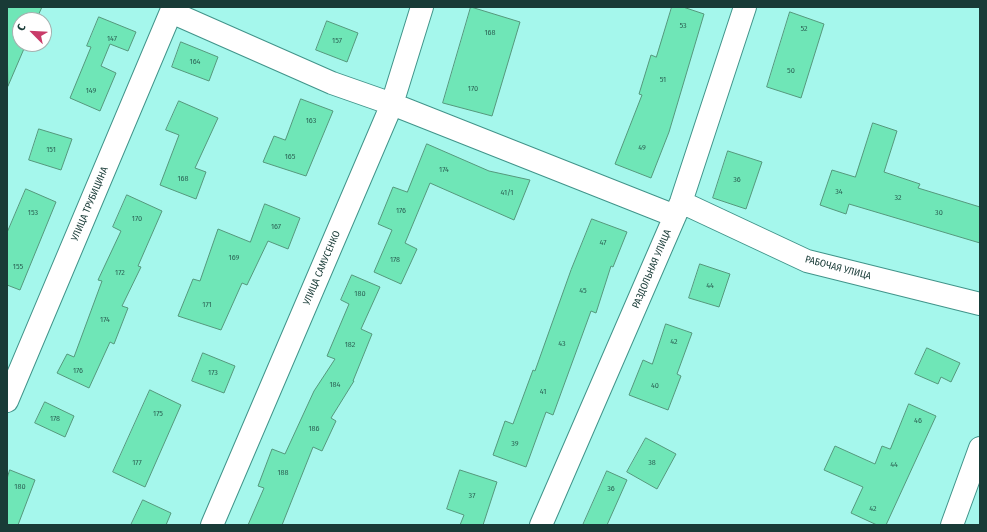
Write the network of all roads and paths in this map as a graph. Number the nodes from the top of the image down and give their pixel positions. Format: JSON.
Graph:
{"nodes":[{"id":1,"x":422,"y":7,"type":"edge"},
{"id":2,"x":745,"y":7,"type":"edge"},
{"id":3,"x":172,"y":10,"type":"edge"},
{"id":4,"x":392,"y":104,"type":"junction"},
{"id":5,"x":678,"y":209,"type":"junction"},
{"id":6,"x":980,"y":304,"type":"edge"},
{"id":7,"x":7,"y":401,"type":"edge"},
{"id":8,"x":980,"y":448,"type":"edge"},
{"id":9,"x":212,"y":525,"type":"edge"},
{"id":10,"x":541,"y":525,"type":"edge"},
{"id":11,"x":952,"y":525,"type":"edge"}],
"edges":[{"from":1,"to":4,"type":"street","name":"УЛИЦА САМУСЕНКО"},
{"from":2,"to":5,"type":"street","name":"РАЗДОЛЬНАЯ УЛИЦА"},
{"from":3,"to":4,"type":"street","name":"РАБОЧАЯ УЛИЦА"},
{"from":3,"to":7,"type":"street","name":"УЛИЦА ТРУБИЦИНА"},
{"from":4,"to":5,"type":"street","name":"РАБОЧАЯ УЛИЦА"},
{"from":4,"to":9,"type":"street","name":"УЛИЦА САМУСЕНКО"},
{"from":5,"to":6,"type":"street","name":"РАБОЧАЯ УЛИЦА"},
{"from":5,"to":10,"type":"street","name":"РАЗДОЛЬНАЯ УЛИЦА"},
{"from":8,"to":11,"type":"street"}]}
